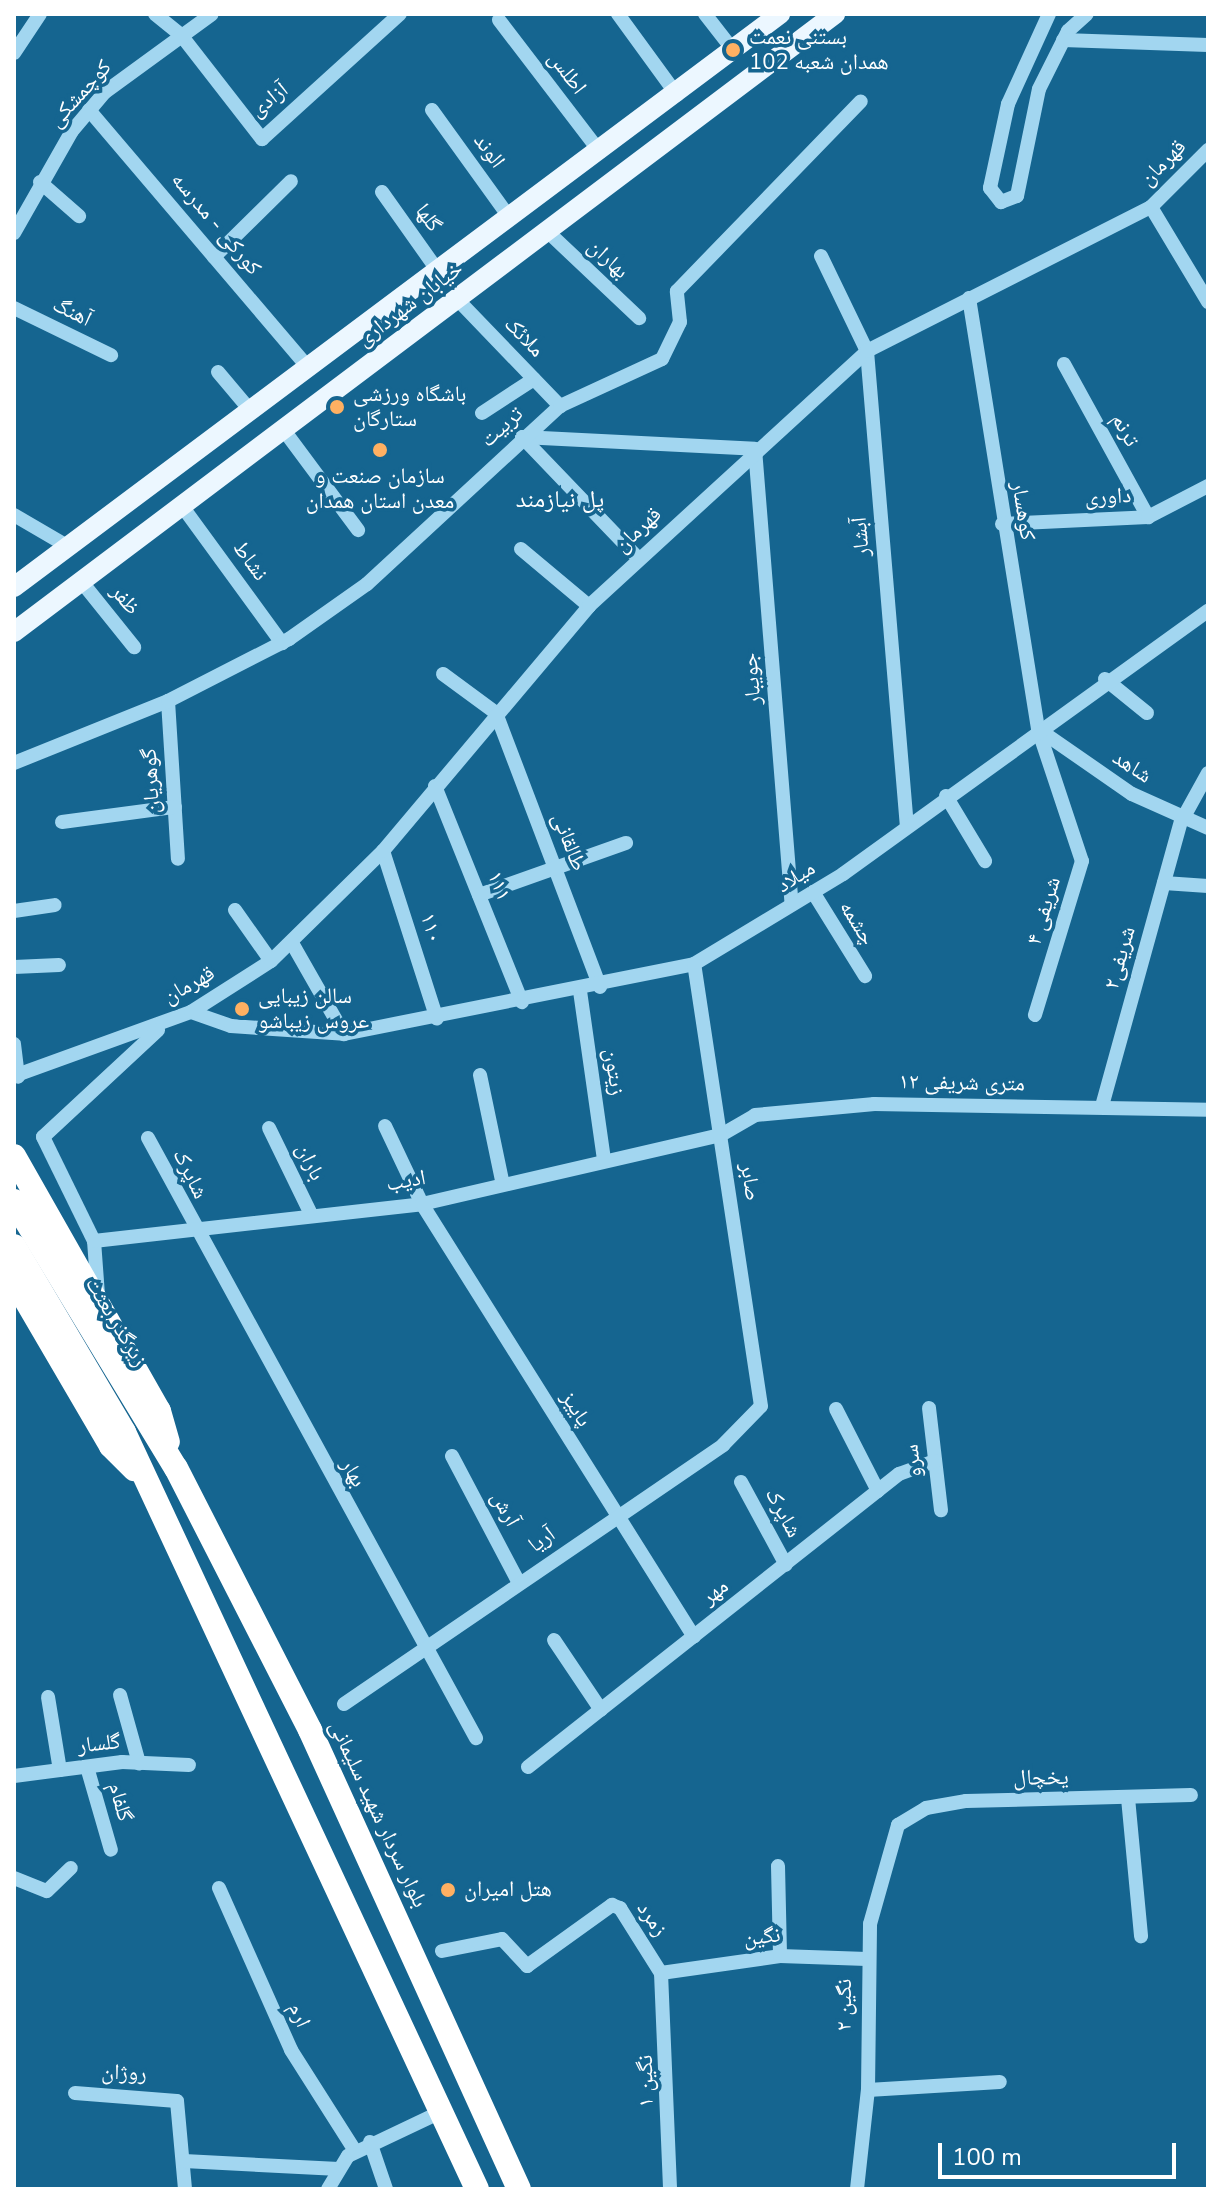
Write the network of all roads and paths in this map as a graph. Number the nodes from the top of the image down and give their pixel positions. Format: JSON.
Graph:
{"nodes":[{"id":1,"x":40,"y":14,"type":"edge"},
{"id":2,"x":155,"y":14,"type":"edge"},
{"id":3,"x":212,"y":14,"type":"edge"},
{"id":4,"x":400,"y":14,"type":"edge"},
{"id":5,"x":618,"y":14,"type":"edge"},
{"id":6,"x":705,"y":14,"type":"edge"},
{"id":7,"x":780,"y":14,"type":"edge"},
{"id":8,"x":835,"y":14,"type":"edge"},
{"id":9,"x":1049,"y":14,"type":"edge"},
{"id":10,"x":1087,"y":14,"type":"edge"},
{"id":11,"x":499,"y":20,"type":"dead end"},
{"id":12,"x":181,"y":35,"type":"junction"},
{"id":13,"x":1063,"y":40,"type":"junction"},
{"id":14,"x":1208,"y":45,"type":"edge"},
{"id":15,"x":733,"y":50,"type":"junction"},
{"id":16,"x":14,"y":53,"type":"edge"},
{"id":17,"x":677,"y":95,"type":"junction"},
{"id":18,"x":861,"y":101,"type":"dead end"},
{"id":19,"x":89,"y":110,"type":"junction"},
{"id":20,"x":432,"y":110,"type":"dead end"},
{"id":21,"x":1208,"y":150,"type":"edge"},
{"id":22,"x":600,"y":152,"type":"junction"},
{"id":23,"x":291,"y":181,"type":"dead end"},
{"id":24,"x":40,"y":182,"type":"junction"},
{"id":25,"x":382,"y":192,"type":"dead end"},
{"id":26,"x":1151,"y":207,"type":"junction"},
{"id":27,"x":79,"y":216,"type":"dead end"},
{"id":28,"x":510,"y":218,"type":"junction"},
{"id":29,"x":547,"y":231,"type":"junction"},
{"id":30,"x":14,"y":233,"type":"edge"},
{"id":31,"x":821,"y":256,"type":"dead end"},
{"id":32,"x":214,"y":257,"type":"junction"},
{"id":33,"x":438,"y":271,"type":"junction"},
{"id":34,"x":969,"y":298,"type":"junction"},
{"id":35,"x":457,"y":299,"type":"junction"},
{"id":36,"x":1208,"y":302,"type":"edge"},
{"id":37,"x":14,"y":308,"type":"edge"},
{"id":38,"x":639,"y":318,"type":"dead end"},
{"id":39,"x":867,"y":351,"type":"junction"},
{"id":40,"x":111,"y":355,"type":"dead end"},
{"id":41,"x":1064,"y":364,"type":"dead end"},
{"id":42,"x":308,"y":367,"type":"junction"},
{"id":43,"x":218,"y":372,"type":"dead end"},
{"id":44,"x":534,"y":379,"type":"junction"},
{"id":45,"x":560,"y":406,"type":"junction"},
{"id":46,"x":250,"y":410,"type":"junction"},
{"id":47,"x":482,"y":413,"type":"dead end"},
{"id":48,"x":283,"y":429,"type":"junction"},
{"id":49,"x":522,"y":437,"type":"junction"},
{"id":50,"x":755,"y":449,"type":"junction"},
{"id":51,"x":1208,"y":486,"type":"edge"},
{"id":52,"x":182,"y":506,"type":"junction"},
{"id":53,"x":14,"y":515,"type":"edge"},
{"id":54,"x":1148,"y":517,"type":"junction"},
{"id":55,"x":1002,"y":524,"type":"junction"},
{"id":56,"x":358,"y":530,"type":"dead end"},
{"id":57,"x":67,"y":546,"type":"junction"},
{"id":58,"x":521,"y":549,"type":"dead end"},
{"id":59,"x":639,"y":559,"type":"junction"},
{"id":60,"x":81,"y":581,"type":"junction"},
{"id":61,"x":14,"y":587,"type":"edge"},
{"id":62,"x":589,"y":606,"type":"junction"},
{"id":63,"x":1208,"y":611,"type":"edge"},
{"id":64,"x":14,"y":632,"type":"edge"},
{"id":65,"x":282,"y":643,"type":"junction"},
{"id":66,"x":134,"y":647,"type":"dead end"},
{"id":67,"x":443,"y":674,"type":"dead end"},
{"id":68,"x":1105,"y":679,"type":"junction"},
{"id":69,"x":168,"y":701,"type":"junction"},
{"id":70,"x":496,"y":713,"type":"junction"},
{"id":71,"x":1147,"y":713,"type":"dead end"},
{"id":72,"x":1038,"y":729,"type":"junction"},
{"id":73,"x":14,"y":763,"type":"edge"},
{"id":74,"x":1208,"y":773,"type":"edge"},
{"id":75,"x":435,"y":786,"type":"junction"},
{"id":76,"x":946,"y":796,"type":"junction"},
{"id":77,"x":175,"y":807,"type":"junction"},
{"id":78,"x":62,"y":822,"type":"dead end"},
{"id":79,"x":1181,"y":822,"type":"junction"},
{"id":80,"x":907,"y":825,"type":"junction"},
{"id":81,"x":1208,"y":828,"type":"edge"},
{"id":82,"x":626,"y":843,"type":"dead end"},
{"id":83,"x":383,"y":851,"type":"junction"},
{"id":84,"x":178,"y":859,"type":"dead end"},
{"id":85,"x":985,"y":861,"type":"dead end"},
{"id":86,"x":556,"y":871,"type":"junction"},
{"id":87,"x":1164,"y":883,"type":"junction"},
{"id":88,"x":1208,"y":886,"type":"edge"},
{"id":89,"x":813,"y":892,"type":"junction"},
{"id":90,"x":479,"y":895,"type":"junction"},
{"id":91,"x":55,"y":905,"type":"dead end"},
{"id":92,"x":792,"y":905,"type":"junction"},
{"id":93,"x":235,"y":910,"type":"dead end"},
{"id":94,"x":14,"y":911,"type":"edge"},
{"id":95,"x":292,"y":943,"type":"junction"},
{"id":96,"x":271,"y":961,"type":"junction"},
{"id":97,"x":694,"y":964,"type":"junction"},
{"id":98,"x":59,"y":965,"type":"dead end"},
{"id":99,"x":14,"y":967,"type":"edge"},
{"id":100,"x":865,"y":976,"type":"dead end"},
{"id":101,"x":600,"y":987,"type":"junction"},
{"id":102,"x":580,"y":991,"type":"junction"},
{"id":103,"x":522,"y":1002,"type":"junction"},
{"id":104,"x":191,"y":1012,"type":"junction"},
{"id":105,"x":1035,"y":1015,"type":"dead end"},
{"id":106,"x":437,"y":1019,"type":"junction"},
{"id":107,"x":164,"y":1024,"type":"junction"},
{"id":108,"x":344,"y":1034,"type":"junction"},
{"id":109,"x":14,"y":1044,"type":"edge"},
{"id":110,"x":480,"y":1075,"type":"dead end"},
{"id":111,"x":16,"y":1077,"type":"edge"},
{"id":112,"x":1102,"y":1106,"type":"junction"},
{"id":113,"x":1208,"y":1110,"type":"edge"},
{"id":114,"x":385,"y":1126,"type":"dead end"},
{"id":115,"x":269,"y":1128,"type":"dead end"},
{"id":116,"x":721,"y":1135,"type":"junction"},
{"id":117,"x":148,"y":1138,"type":"dead end"},
{"id":118,"x":14,"y":1156,"type":"edge"},
{"id":119,"x":604,"y":1159,"type":"junction"},
{"id":120,"x":502,"y":1180,"type":"junction"},
{"id":121,"x":14,"y":1201,"type":"edge"},
{"id":122,"x":422,"y":1204,"type":"junction"},
{"id":123,"x":312,"y":1216,"type":"junction"},
{"id":124,"x":192,"y":1229,"type":"junction"},
{"id":125,"x":94,"y":1241,"type":"junction"},
{"id":126,"x":14,"y":1246,"type":"edge"},
{"id":127,"x":14,"y":1280,"type":"edge"},
{"id":128,"x":99,"y":1301,"type":"junction"},
{"id":129,"x":761,"y":1406,"type":"joint"},
{"id":130,"x":929,"y":1408,"type":"dead end"},
{"id":131,"x":836,"y":1409,"type":"dead end"},
{"id":132,"x":452,"y":1456,"type":"dead end"},
{"id":133,"x":935,"y":1461,"type":"junction"},
{"id":134,"x":176,"y":1468,"type":"junction"},
{"id":135,"x":741,"y":1482,"type":"dead end"},
{"id":136,"x":147,"y":1483,"type":"junction"},
{"id":137,"x":878,"y":1491,"type":"junction"},
{"id":138,"x":941,"y":1510,"type":"dead end"},
{"id":139,"x":616,"y":1514,"type":"junction"},
{"id":140,"x":786,"y":1565,"type":"junction"},
{"id":141,"x":519,"y":1583,"type":"junction"},
{"id":142,"x":694,"y":1637,"type":"junction"},
{"id":143,"x":554,"y":1640,"type":"dead end"},
{"id":144,"x":427,"y":1649,"type":"junction"},
{"id":145,"x":120,"y":1695,"type":"dead end"},
{"id":146,"x":48,"y":1697,"type":"dead end"},
{"id":147,"x":344,"y":1704,"type":"dead end"},
{"id":148,"x":601,"y":1710,"type":"junction"},
{"id":149,"x":476,"y":1738,"type":"dead end"},
{"id":150,"x":139,"y":1763,"type":"junction"},
{"id":151,"x":189,"y":1765,"type":"dead end"},
{"id":152,"x":87,"y":1767,"type":"junction"},
{"id":153,"x":528,"y":1767,"type":"dead end"},
{"id":154,"x":60,"y":1770,"type":"junction"},
{"id":155,"x":14,"y":1776,"type":"edge"},
{"id":156,"x":1191,"y":1795,"type":"dead end"},
{"id":157,"x":1128,"y":1798,"type":"junction"},
{"id":158,"x":898,"y":1825,"type":"joint"},
{"id":159,"x":111,"y":1850,"type":"dead end"},
{"id":160,"x":371,"y":1861,"type":"junction"},
{"id":161,"x":778,"y":1866,"type":"dead end"},
{"id":162,"x":71,"y":1868,"type":"dead end"},
{"id":163,"x":335,"y":1875,"type":"junction"},
{"id":164,"x":14,"y":1878,"type":"edge"},
{"id":165,"x":219,"y":1888,"type":"dead end"},
{"id":166,"x":1141,"y":1936,"type":"dead end"},
{"id":167,"x":442,"y":1951,"type":"dead end"},
{"id":168,"x":780,"y":1956,"type":"junction"},
{"id":169,"x":867,"y":1959,"type":"junction"},
{"id":170,"x":661,"y":1973,"type":"junction"},
{"id":171,"x":1000,"y":2082,"type":"dead end"},
{"id":172,"x":868,"y":2090,"type":"junction"},
{"id":173,"x":75,"y":2093,"type":"dead end"},
{"id":174,"x":445,"y":2110,"type":"junction"},
{"id":175,"x":370,"y":2142,"type":"junction"},
{"id":176,"x":355,"y":2151,"type":"junction"},
{"id":177,"x":184,"y":2161,"type":"junction"},
{"id":178,"x":339,"y":2169,"type":"junction"},
{"id":179,"x":185,"y":2189,"type":"edge"},
{"id":180,"x":328,"y":2189,"type":"edge"},
{"id":181,"x":386,"y":2189,"type":"edge"},
{"id":182,"x":477,"y":2189,"type":"edge"},
{"id":183,"x":519,"y":2189,"type":"edge"},
{"id":184,"x":670,"y":2189,"type":"edge"},
{"id":185,"x":857,"y":2189,"type":"edge"}],
"edges":[{"from":1,"to":16,"type":"street"},
{"from":2,"to":12,"type":"street"},
{"from":3,"to":12,"type":"street","name":"کوچمشکی"},
{"from":4,"to":12,"type":"street","name":"آزادی"},
{"from":5,"to":17,"type":"street"},
{"from":6,"to":15,"type":"street"},
{"from":7,"to":15,"type":"main road","name":"خیابان شهرداری"},
{"from":8,"to":29,"type":"main road","name":"خیابان شهرداری"},
{"from":9,"to":13,"type":"street"},
{"from":10,"to":13,"type":"street"},
{"from":11,"to":22,"type":"street","name":"اطلس"},
{"from":12,"to":19,"type":"street","name":"کوچمشکی"},
{"from":13,"to":14,"type":"street"},
{"from":15,"to":17,"type":"main road","name":"خیابان شهرداری"},
{"from":17,"to":22,"type":"main road","name":"خیابان شهرداری"},
{"from":18,"to":45,"type":"street","name":"تربیت"},
{"from":19,"to":24,"type":"street","name":"کوچمشکی"},
{"from":19,"to":32,"type":"street","name":"کورکی - مدرسه"},
{"from":20,"to":28,"type":"street","name":"الوند"},
{"from":21,"to":26,"type":"street","name":"قهرمان"},
{"from":22,"to":28,"type":"main road","name":"خیابان شهرداری"},
{"from":23,"to":32,"type":"street"},
{"from":24,"to":27,"type":"street"},
{"from":24,"to":30,"type":"street","name":"کوچمشکی"},
{"from":25,"to":33,"type":"street","name":"گلها"},
{"from":26,"to":34,"type":"street","name":"قهرمان"},
{"from":26,"to":36,"type":"street"},
{"from":28,"to":33,"type":"main road","name":"خیابان شهرداری"},
{"from":29,"to":35,"type":"main road","name":"خیابان شهرداری"},
{"from":29,"to":38,"type":"street","name":"بهاران"},
{"from":31,"to":39,"type":"street","name":"آبشار"},
{"from":32,"to":42,"type":"street","name":"کورکی - مدرسه"},
{"from":33,"to":42,"type":"main road","name":"خیابان شهرداری"},
{"from":34,"to":39,"type":"street","name":"قهرمان"},
{"from":34,"to":55,"type":"street","name":"کوهسار"},
{"from":35,"to":44,"type":"street","name":"ملائک"},
{"from":35,"to":48,"type":"main road","name":"خیابان شهرداری"},
{"from":37,"to":40,"type":"street","name":"آهنگ"},
{"from":39,"to":50,"type":"street","name":"قهرمان"},
{"from":39,"to":80,"type":"street","name":"آبشار"},
{"from":41,"to":54,"type":"street","name":"ترنم"},
{"from":42,"to":46,"type":"main road","name":"خیابان شهرداری"},
{"from":43,"to":46,"type":"street"},
{"from":44,"to":45,"type":"street","name":"ملائک"},
{"from":44,"to":47,"type":"street"},
{"from":45,"to":49,"type":"street","name":"تربیت"},
{"from":46,"to":57,"type":"main road","name":"خیابان شهرداری"},
{"from":48,"to":52,"type":"main road","name":"خیابان شهرداری"},
{"from":48,"to":56,"type":"street"},
{"from":49,"to":50,"type":"street"},
{"from":49,"to":59,"type":"street"},
{"from":49,"to":65,"type":"street","name":"تربیت"},
{"from":50,"to":59,"type":"street","name":"قهرمان"},
{"from":50,"to":92,"type":"street","name":"جویبار"},
{"from":51,"to":54,"type":"street","name":"داوری"},
{"from":52,"to":60,"type":"main road","name":"خیابان شهرداری"},
{"from":52,"to":65,"type":"street","name":"نشاط"},
{"from":53,"to":57,"type":"street"},
{"from":54,"to":55,"type":"street","name":"داوری"},
{"from":55,"to":72,"type":"street","name":"کوهسار"},
{"from":57,"to":61,"type":"main road","name":"خیابان شهرداری"},
{"from":58,"to":62,"type":"street"},
{"from":59,"to":62,"type":"street","name":"قهرمان"},
{"from":60,"to":64,"type":"main road","name":"خیابان شهرداری"},
{"from":60,"to":66,"type":"street","name":"ظفر"},
{"from":62,"to":70,"type":"street","name":"قهرمان"},
{"from":63,"to":68,"type":"street","name":"میلاد"},
{"from":65,"to":69,"type":"street","name":"تربیت"},
{"from":67,"to":70,"type":"street"},
{"from":68,"to":71,"type":"street"},
{"from":68,"to":72,"type":"street","name":"میلاد"},
{"from":69,"to":73,"type":"street","name":"تربیت"},
{"from":69,"to":77,"type":"street","name":"گوهریان"},
{"from":70,"to":75,"type":"street","name":"قهرمان"},
{"from":70,"to":86,"type":"street","name":"طالقانی"},
{"from":72,"to":76,"type":"street","name":"میلاد"},
{"from":72,"to":79,"type":"street","name":"شاهد"},
{"from":72,"to":105,"type":"street","name":"شریفی ۴"},
{"from":74,"to":79,"type":"street","name":"شریفی۲"},
{"from":75,"to":83,"type":"street","name":"قهرمان"},
{"from":75,"to":90,"type":"street","name":"۱۱۱"},
{"from":76,"to":80,"type":"street","name":"میلاد"},
{"from":76,"to":85,"type":"street"},
{"from":77,"to":78,"type":"street"},
{"from":77,"to":84,"type":"street","name":"گوهریان"},
{"from":79,"to":81,"type":"street","name":"شاهد"},
{"from":79,"to":87,"type":"street","name":"شریفی۲"},
{"from":80,"to":89,"type":"street","name":"میلاد"},
{"from":82,"to":86,"type":"street"},
{"from":83,"to":95,"type":"street","name":"قهرمان"},
{"from":83,"to":106,"type":"street","name":"۱۱۰"},
{"from":86,"to":90,"type":"street"},
{"from":86,"to":101,"type":"street","name":"طالقانی"},
{"from":87,"to":88,"type":"street"},
{"from":87,"to":112,"type":"street","name":"شریفی۲"},
{"from":89,"to":92,"type":"street","name":"میلاد"},
{"from":89,"to":100,"type":"street","name":"چشمه"},
{"from":90,"to":103,"type":"street","name":"۱۱۱"},
{"from":91,"to":94,"type":"street"},
{"from":92,"to":97,"type":"street","name":"میلاد"},
{"from":93,"to":96,"type":"street"},
{"from":95,"to":96,"type":"street","name":"قهرمان"},
{"from":95,"to":108,"type":"street"},
{"from":96,"to":104,"type":"street","name":"قهرمان"},
{"from":97,"to":101,"type":"street","name":"میلاد"},
{"from":97,"to":116,"type":"street","name":"صابر"},
{"from":98,"to":99,"type":"street"},
{"from":101,"to":102,"type":"street","name":"میلاد"},
{"from":102,"to":103,"type":"street","name":"میلاد"},
{"from":102,"to":119,"type":"street","name":"زیتون"},
{"from":103,"to":106,"type":"street","name":"میلاد"},
{"from":104,"to":107,"type":"street","name":"قهرمان"},
{"from":104,"to":108,"type":"street","name":"میلاد"},
{"from":106,"to":108,"type":"street","name":"میلاد"},
{"from":107,"to":111,"type":"street","name":"قهرمان"},
{"from":107,"to":125,"type":"street"},
{"from":109,"to":111,"type":"street"},
{"from":110,"to":120,"type":"street"},
{"from":112,"to":113,"type":"street","name":"۱۲ متری شریفی"},
{"from":112,"to":116,"type":"street","name":"۱۲ متری شریفی"},
{"from":114,"to":122,"type":"street","name":"پاییز"},
{"from":115,"to":123,"type":"street","name":"باران"},
{"from":116,"to":119,"type":"street","name":"ادیب"},
{"from":116,"to":129,"type":"street","name":"صابر"},
{"from":117,"to":124,"type":"street","name":"شاپرک"},
{"from":118,"to":128,"type":"highway"},
{"from":119,"to":120,"type":"street","name":"ادیب"},
{"from":120,"to":122,"type":"street","name":"ادیب"},
{"from":121,"to":134,"type":"highway","name":"زیرگذر بعثت"},
{"from":122,"to":123,"type":"street","name":"ادیب"},
{"from":122,"to":139,"type":"street","name":"پاییز"},
{"from":123,"to":124,"type":"street","name":"ادیب"},
{"from":124,"to":125,"type":"street","name":"ادیب"},
{"from":124,"to":144,"type":"street","name":"بهار"},
{"from":125,"to":128,"type":"street"},
{"from":126,"to":136,"type":"highway"},
{"from":127,"to":136,"type":"highway"},
{"from":128,"to":134,"type":"highway"},
{"from":129,"to":139,"type":"street","name":"آریا"},
{"from":130,"to":133,"type":"street","name":"سرو"},
{"from":131,"to":137,"type":"street"},
{"from":132,"to":141,"type":"street","name":"آرش"},
{"from":133,"to":137,"type":"street","name":"مهر"},
{"from":133,"to":138,"type":"street","name":"سرو"},
{"from":134,"to":160,"type":"highway","name":"بلوار سردار شهید سلیمانی"},
{"from":135,"to":140,"type":"street","name":"شاپرک"},
{"from":136,"to":163,"type":"highway"},
{"from":137,"to":140,"type":"street","name":"مهر"},
{"from":139,"to":141,"type":"street","name":"آریا"},
{"from":139,"to":142,"type":"street","name":"پاییز"},
{"from":140,"to":142,"type":"street","name":"مهر"},
{"from":141,"to":144,"type":"street","name":"آریا"},
{"from":142,"to":148,"type":"street","name":"مهر"},
{"from":143,"to":148,"type":"street"},
{"from":144,"to":147,"type":"street","name":"آریا"},
{"from":144,"to":149,"type":"street","name":"بهار"},
{"from":145,"to":150,"type":"street"},
{"from":146,"to":154,"type":"street"},
{"from":148,"to":153,"type":"street","name":"مهر"},
{"from":150,"to":151,"type":"street","name":"گلسار"},
{"from":150,"to":152,"type":"street","name":"گلسار"},
{"from":152,"to":154,"type":"street","name":"گلسار"},
{"from":152,"to":159,"type":"street","name":"گلفام"},
{"from":154,"to":155,"type":"street","name":"گلسار"},
{"from":156,"to":157,"type":"street","name":"یخچال"},
{"from":157,"to":158,"type":"street","name":"یخچال"},
{"from":157,"to":166,"type":"street"},
{"from":158,"to":169,"type":"street","name":"نگین ۲"},
{"from":160,"to":163,"type":"highway"},
{"from":160,"to":183,"type":"highway","name":"بلوار سردار شهید سلیمانی"},
{"from":161,"to":168,"type":"street"},
{"from":162,"to":164,"type":"street"},
{"from":163,"to":174,"type":"highway"},
{"from":165,"to":176,"type":"street","name":"ارم"},
{"from":167,"to":170,"type":"street","name":"زمرد"},
{"from":168,"to":169,"type":"street","name":"نگین"},
{"from":168,"to":170,"type":"street","name":"نگین"},
{"from":169,"to":172,"type":"street","name":"نگین ۲"},
{"from":170,"to":184,"type":"street","name":"نگین ۱"},
{"from":171,"to":172,"type":"street"},
{"from":172,"to":185,"type":"street","name":"نگین ۲"},
{"from":173,"to":177,"type":"street","name":"روژان"},
{"from":174,"to":175,"type":"street"},
{"from":174,"to":182,"type":"highway"},
{"from":175,"to":176,"type":"street"},
{"from":175,"to":181,"type":"street"},
{"from":176,"to":178,"type":"street"},
{"from":177,"to":178,"type":"street"},
{"from":177,"to":179,"type":"street","name":"روژان"},
{"from":178,"to":180,"type":"street"}]}
